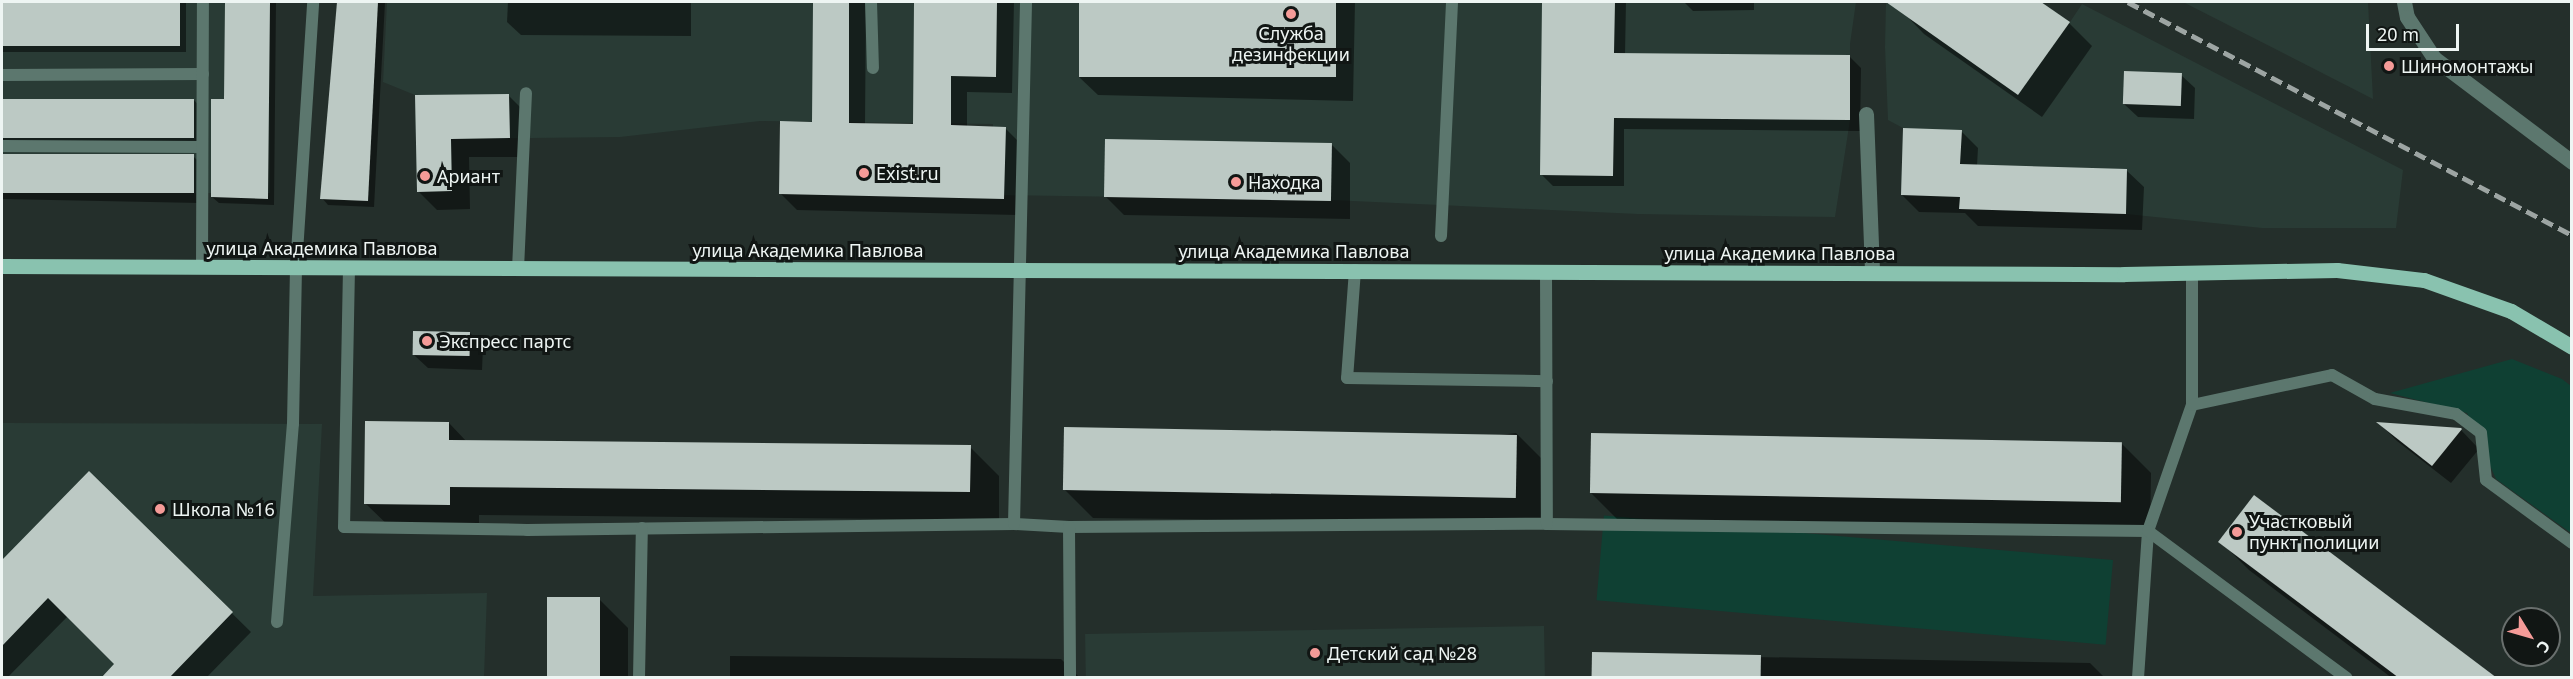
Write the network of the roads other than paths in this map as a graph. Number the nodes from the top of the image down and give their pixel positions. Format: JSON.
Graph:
{"nodes":[{"id":1,"x":203,"y":2,"type":"edge"},
{"id":2,"x":313,"y":2,"type":"edge"},
{"id":3,"x":871,"y":2,"type":"edge"},
{"id":4,"x":1026,"y":2,"type":"edge"},
{"id":5,"x":1452,"y":2,"type":"edge"},
{"id":6,"x":2404,"y":2,"type":"edge"},
{"id":7,"x":873,"y":68,"type":"dead end"},
{"id":8,"x":203,"y":74,"type":"junction"},
{"id":9,"x":2,"y":75,"type":"edge"},
{"id":10,"x":526,"y":93,"type":"dead end"},
{"id":11,"x":1866,"y":114,"type":"dead end"},
{"id":12,"x":2,"y":146,"type":"edge"},
{"id":13,"x":202,"y":147,"type":"junction"},
{"id":14,"x":2571,"y":162,"type":"edge"},
{"id":15,"x":1441,"y":236,"type":"dead end"},
{"id":16,"x":2,"y":266,"type":"edge"},
{"id":17,"x":202,"y":267,"type":"junction"},
{"id":18,"x":296,"y":268,"type":"junction"},
{"id":19,"x":349,"y":268,"type":"junction"},
{"id":20,"x":518,"y":268,"type":"junction"},
{"id":21,"x":1021,"y":270,"type":"junction"},
{"id":22,"x":1355,"y":270,"type":"junction"},
{"id":23,"x":1546,"y":272,"type":"junction"},
{"id":24,"x":1872,"y":273,"type":"junction"},
{"id":25,"x":2192,"y":274,"type":"junction"},
{"id":26,"x":2571,"y":347,"type":"edge"},
{"id":27,"x":1547,"y":381,"type":"junction"},
{"id":28,"x":2192,"y":405,"type":"junction"},
{"id":29,"x":1014,"y":524,"type":"junction"},
{"id":30,"x":1547,"y":524,"type":"junction"},
{"id":31,"x":1069,"y":527,"type":"junction"},
{"id":32,"x":642,"y":528,"type":"junction"},
{"id":33,"x":2148,"y":531,"type":"junction"},
{"id":34,"x":2571,"y":543,"type":"edge"},
{"id":35,"x":277,"y":622,"type":"dead end"},
{"id":36,"x":639,"y":678,"type":"edge"},
{"id":37,"x":1070,"y":678,"type":"edge"},
{"id":38,"x":2138,"y":678,"type":"edge"},
{"id":39,"x":2347,"y":678,"type":"edge"}],
"edges":[{"from":1,"to":8,"type":"lane"},
{"from":2,"to":18,"type":"lane"},
{"from":3,"to":7,"type":"lane"},
{"from":4,"to":21,"type":"lane"},
{"from":5,"to":15,"type":"lane"},
{"from":6,"to":14,"type":"street"},
{"from":8,"to":9,"type":"lane"},
{"from":8,"to":13,"type":"lane"},
{"from":10,"to":20,"type":"lane"},
{"from":11,"to":24,"type":"street"},
{"from":12,"to":13,"type":"lane"},
{"from":13,"to":17,"type":"lane"},
{"from":16,"to":17,"type":"main road","name":"улица Академика Павлова"},
{"from":17,"to":18,"type":"main road","name":"улица Академика Павлова"},
{"from":18,"to":19,"type":"main road","name":"улица Академика Павлова"},
{"from":18,"to":35,"type":"lane"},
{"from":19,"to":20,"type":"main road","name":"улица Академика Павлова"},
{"from":19,"to":32,"type":"lane"},
{"from":20,"to":21,"type":"main road","name":"улица Академика Павлова"},
{"from":21,"to":22,"type":"main road","name":"улица Академика Павлова"},
{"from":21,"to":29,"type":"lane"},
{"from":22,"to":23,"type":"main road","name":"улица Академика Павлова"},
{"from":22,"to":27,"type":"lane"},
{"from":23,"to":24,"type":"main road","name":"улица Академика Павлова"},
{"from":23,"to":27,"type":"lane"},
{"from":24,"to":25,"type":"main road","name":"улица Академика Павлова"},
{"from":25,"to":26,"type":"main road","name":"улица Академика Павлова"},
{"from":25,"to":28,"type":"lane"},
{"from":27,"to":30,"type":"lane"},
{"from":28,"to":33,"type":"lane"},
{"from":28,"to":34,"type":"lane"},
{"from":29,"to":31,"type":"lane"},
{"from":29,"to":32,"type":"lane"},
{"from":30,"to":31,"type":"lane"},
{"from":30,"to":33,"type":"lane"},
{"from":31,"to":37,"type":"lane"},
{"from":32,"to":36,"type":"lane"},
{"from":33,"to":38,"type":"lane"},
{"from":33,"to":39,"type":"lane"}]}
